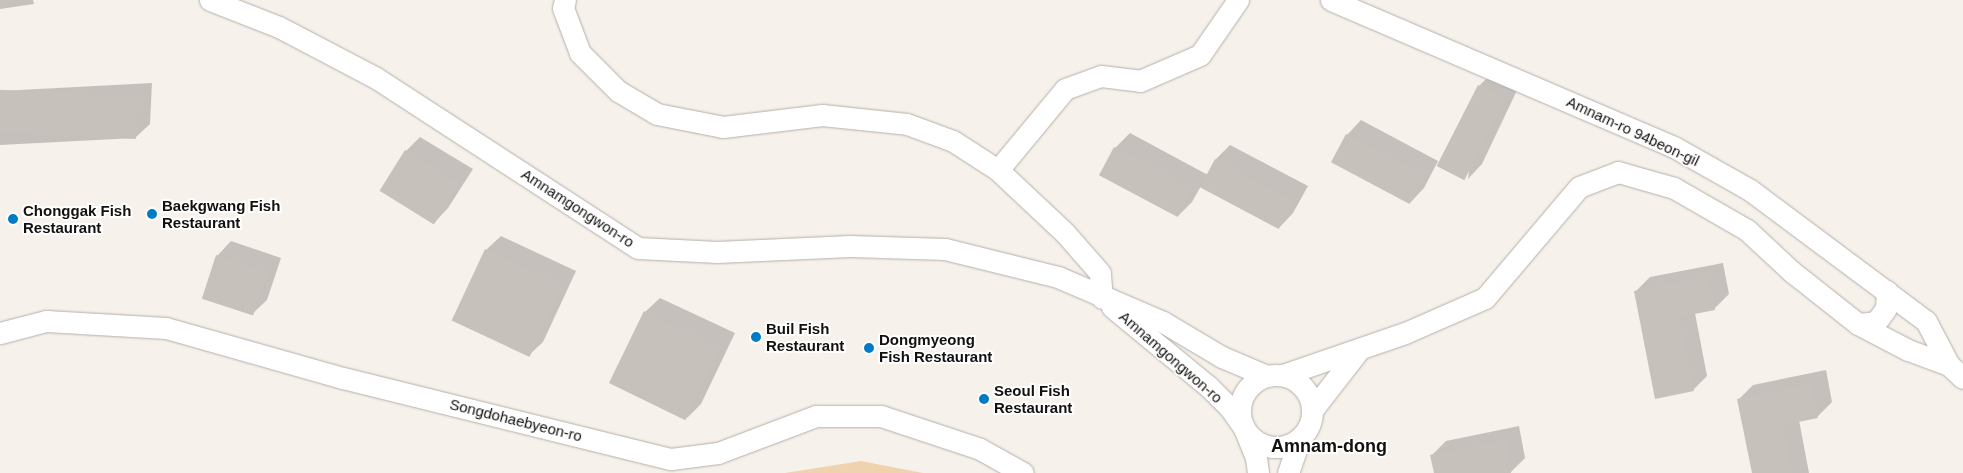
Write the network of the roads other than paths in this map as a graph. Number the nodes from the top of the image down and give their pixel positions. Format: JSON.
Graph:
{"nodes":[{"id":1,"x":210,"y":0,"type":"edge"},
{"id":2,"x":565,"y":0,"type":"edge"},
{"id":3,"x":1238,"y":0,"type":"edge"},
{"id":4,"x":1331,"y":0,"type":"edge"},
{"id":5,"x":998,"y":170,"type":"junction"},
{"id":6,"x":1887,"y":291,"type":"junction"},
{"id":7,"x":1102,"y":298,"type":"junction"},
{"id":8,"x":1858,"y":324,"type":"junction"},
{"id":9,"x":0,"y":333,"type":"edge"},
{"id":10,"x":1359,"y":349,"type":"junction"},
{"id":11,"x":1956,"y":371,"type":"edge"},
{"id":12,"x":1275,"y":376,"type":"junction"},
{"id":13,"x":1313,"y":410,"type":"junction"},
{"id":14,"x":1244,"y":428,"type":"junction"},
{"id":15,"x":1300,"y":438,"type":"junction"},
{"id":16,"x":1023,"y":473,"type":"edge"},
{"id":17,"x":1258,"y":473,"type":"edge"},
{"id":18,"x":1288,"y":473,"type":"edge"}],
"edges":[{"from":1,"to":7,"type":"street","name":"Amnamgongwon-ro"},
{"from":2,"to":5,"type":"street"},
{"from":3,"to":5,"type":"street"},
{"from":4,"to":6,"type":"street","name":"Amnam-ro 94beon-gil"},
{"from":5,"to":7,"type":"street"},
{"from":6,"to":8,"type":"street"},
{"from":6,"to":11,"type":"street","name":"Amnam-ro 94beon-gil"},
{"from":7,"to":12,"type":"street","name":"Amnamgongwon-ro"},
{"from":7,"to":14,"type":"street","name":"Amnamgongwon-ro"},
{"from":8,"to":10,"type":"street"},
{"from":8,"to":11,"type":"street"},
{"from":9,"to":16,"type":"street","name":"Songdohaebyeon-ro"},
{"from":10,"to":12,"type":"street"},
{"from":10,"to":13,"type":"street"},
{"from":12,"to":13,"type":"street"},
{"from":12,"to":14,"type":"street"},
{"from":13,"to":15,"type":"street"},
{"from":14,"to":15,"type":"street"},
{"from":14,"to":17,"type":"street","name":"Amnamgongwon-ro"},
{"from":15,"to":18,"type":"street"}]}
